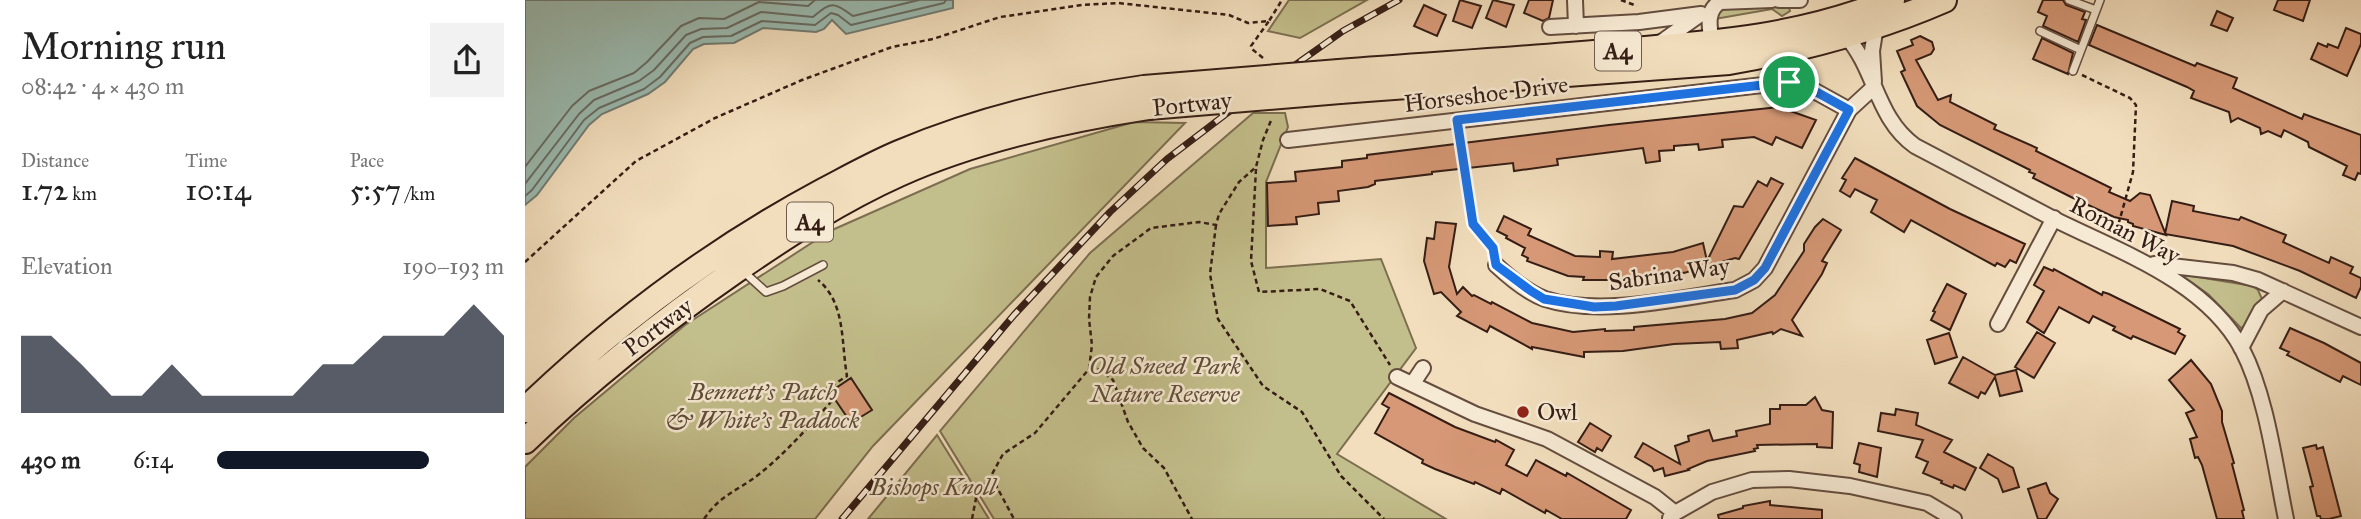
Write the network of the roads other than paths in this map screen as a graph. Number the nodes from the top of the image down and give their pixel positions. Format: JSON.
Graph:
{"nodes":[{"id":1,"x":1575,"y":0,"type":"edge"},
{"id":2,"x":1772,"y":0,"type":"edge"},
{"id":3,"x":1779,"y":0,"type":"edge"},
{"id":4,"x":1800,"y":0,"type":"edge"},
{"id":5,"x":1892,"y":0,"type":"edge"},
{"id":6,"x":1944,"y":0,"type":"edge"},
{"id":7,"x":2069,"y":0,"type":"edge"},
{"id":8,"x":2100,"y":0,"type":"edge"},
{"id":9,"x":1794,"y":1,"type":"edge"},
{"id":10,"x":1714,"y":6,"type":"junction"},
{"id":11,"x":2096,"y":10,"type":"junction"},
{"id":12,"x":1701,"y":14,"type":"junction"},
{"id":13,"x":1576,"y":26,"type":"junction"},
{"id":14,"x":1876,"y":26,"type":"junction"},
{"id":15,"x":1551,"y":27,"type":"dead end"},
{"id":16,"x":2041,"y":32,"type":"dead end"},
{"id":17,"x":1846,"y":36,"type":"junction"},
{"id":18,"x":1712,"y":44,"type":"junction"},
{"id":19,"x":1650,"y":49,"type":"junction"},
{"id":20,"x":2081,"y":50,"type":"junction"},
{"id":21,"x":2073,"y":71,"type":"road end"},
{"id":22,"x":1340,"y":82,"type":"junction"},
{"id":23,"x":1874,"y":87,"type":"junction"},
{"id":24,"x":1146,"y":98,"type":"junction"},
{"id":25,"x":1849,"y":110,"type":"junction"},
{"id":26,"x":1288,"y":140,"type":"dead end"},
{"id":27,"x":2054,"y":218,"type":"junction"},
{"id":28,"x":2148,"y":264,"type":"junction"},
{"id":29,"x":823,"y":265,"type":"dead end"},
{"id":30,"x":1496,"y":265,"type":"road end"},
{"id":31,"x":740,"y":268,"type":"junction"},
{"id":32,"x":2283,"y":291,"type":"junction"},
{"id":33,"x":1998,"y":324,"type":"dead end"},
{"id":34,"x":2361,"y":327,"type":"edge"},
{"id":35,"x":2241,"y":348,"type":"junction"},
{"id":36,"x":1423,"y":368,"type":"dead end"},
{"id":37,"x":1397,"y":377,"type":"road end"},
{"id":38,"x":1413,"y":383,"type":"junction"},
{"id":39,"x":525,"y":410,"type":"edge"},
{"id":40,"x":525,"y":441,"type":"edge"},
{"id":41,"x":1672,"y":516,"type":"edge"},
{"id":42,"x":1954,"y":519,"type":"edge"},
{"id":43,"x":2286,"y":519,"type":"edge"}],
"edges":[{"from":1,"to":13,"type":"street"},
{"from":2,"to":10,"type":"street"},
{"from":3,"to":9,"type":"street"},
{"from":4,"to":9,"type":"street"},
{"from":5,"to":18,"type":"highway","name":"Portway","number":"A4"},
{"from":6,"to":14,"type":"highway","name":"Portway","number":"A4"},
{"from":7,"to":11,"type":"lane"},
{"from":8,"to":11,"type":"lane"},
{"from":10,"to":12,"type":"street"},
{"from":10,"to":18,"type":"street"},
{"from":11,"to":20,"type":"lane"},
{"from":12,"to":13,"type":"street"},
{"from":12,"to":19,"type":"street"},
{"from":13,"to":15,"type":"street"},
{"from":14,"to":17,"type":"highway","name":"Portway","number":"A4"},
{"from":14,"to":23,"type":"street","name":"Roman Way"},
{"from":16,"to":20,"type":"lane"},
{"from":17,"to":22,"type":"highway","name":"Portway","number":"A4"},
{"from":17,"to":23,"type":"street","name":"Roman Way"},
{"from":18,"to":19,"type":"highway","name":"Portway","number":"A4"},
{"from":19,"to":22,"type":"highway","name":"Portway","number":"A4"},
{"from":20,"to":21,"type":"lane"},
{"from":22,"to":24,"type":"highway","name":"Portway","number":"A4","bridge":true},
{"from":23,"to":25,"type":"street","name":"Sabrina Way"},
{"from":23,"to":27,"type":"street","name":"Roman Way"},
{"from":24,"to":31,"type":"highway","name":"Portway","number":"A4"},
{"from":24,"to":39,"type":"highway","name":"Portway","number":"A4"},
{"from":25,"to":26,"type":"street","name":"Horseshoe Drive"},
{"from":25,"to":30,"type":"street","name":"Sabrina Way"},
{"from":27,"to":28,"type":"street","name":"Roman Way"},
{"from":27,"to":33,"type":"street"},
{"from":28,"to":32,"type":"street"},
{"from":28,"to":35,"type":"street","name":"Roman Way"},
{"from":29,"to":31,"type":"lane"},
{"from":31,"to":40,"type":"highway","name":"Portway","number":"A4"},
{"from":32,"to":34,"type":"street"},
{"from":32,"to":35,"type":"street"},
{"from":35,"to":43,"type":"street","name":"Roman Way"},
{"from":36,"to":38,"type":"street"},
{"from":37,"to":38,"type":"street"},
{"from":38,"to":41,"type":"street"},
{"from":41,"to":42,"type":"street"}]}
